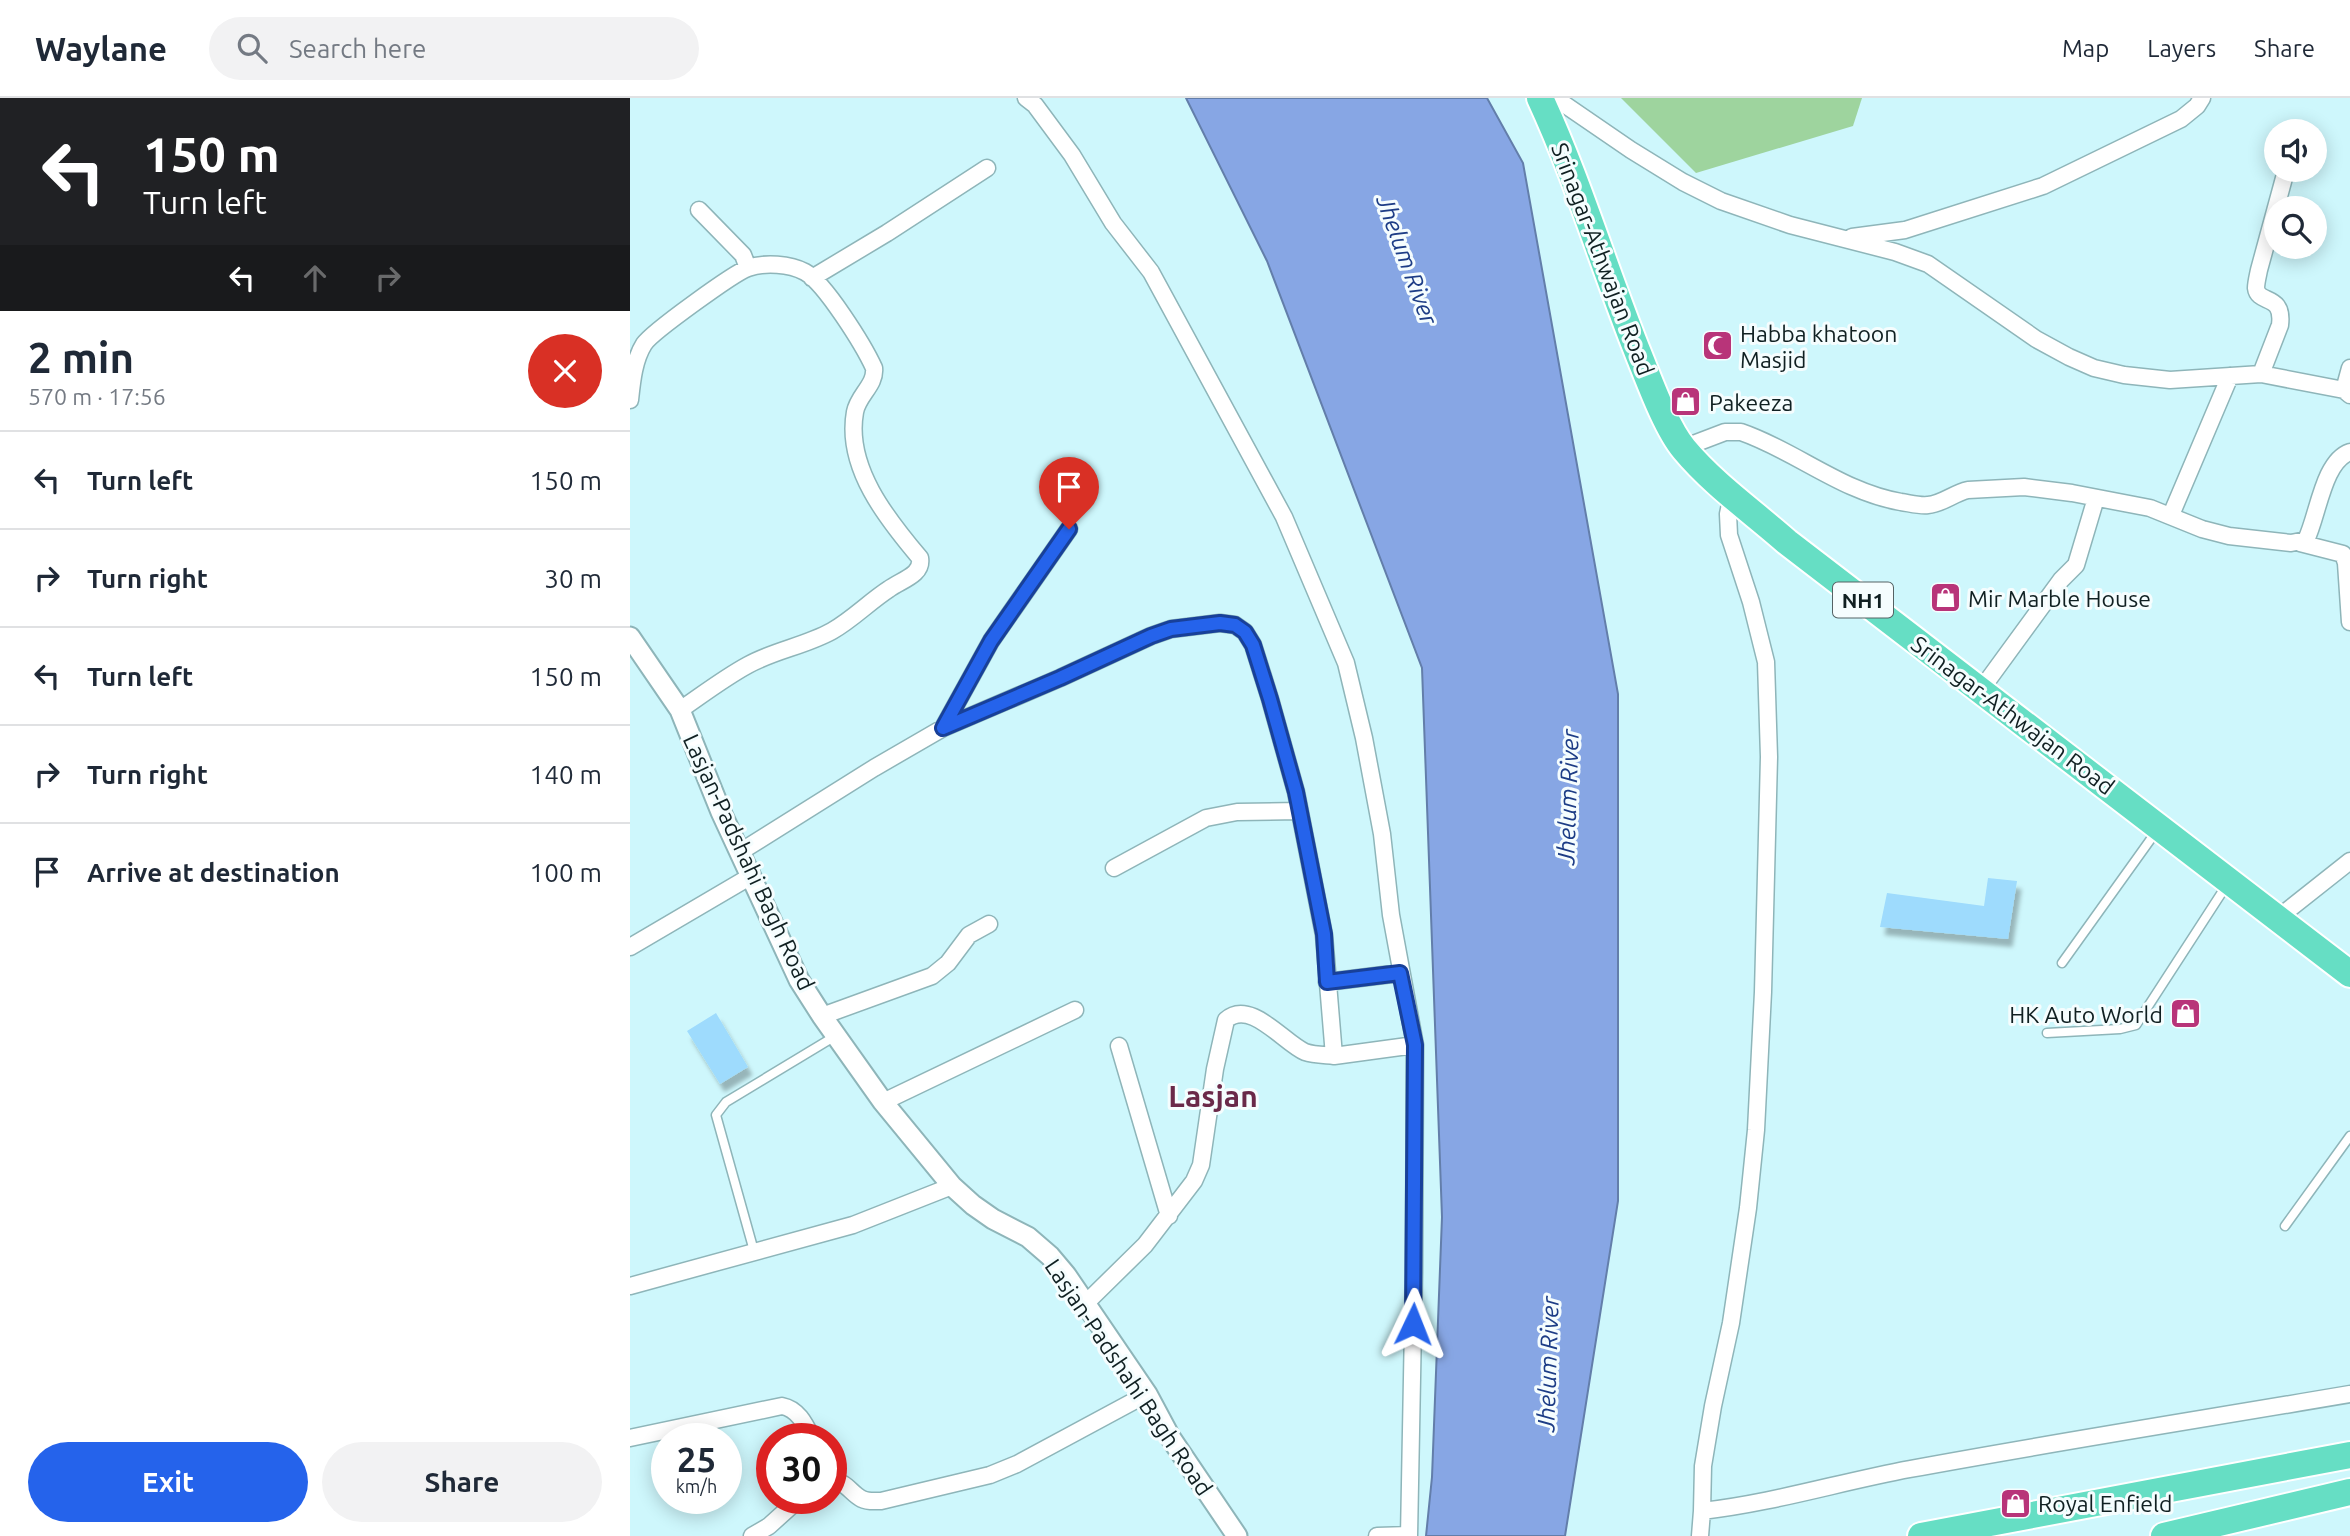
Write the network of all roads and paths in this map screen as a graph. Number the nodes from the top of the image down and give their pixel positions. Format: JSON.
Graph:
{"nodes":[{"id":1,"x":1026,"y":98,"type":"edge"},
{"id":2,"x":1540,"y":98,"type":"edge"},
{"id":3,"x":1555,"y":98,"type":"edge"},
{"id":4,"x":2202,"y":98,"type":"edge"},
{"id":5,"x":987,"y":168,"type":"dead end"},
{"id":6,"x":2283,"y":182,"type":"edge"},
{"id":7,"x":699,"y":210,"type":"dead end"},
{"id":8,"x":1839,"y":237,"type":"junction"},
{"id":9,"x":748,"y":268,"type":"junction"},
{"id":10,"x":812,"y":278,"type":"junction"},
{"id":11,"x":2350,"y":368,"type":"edge"},
{"id":12,"x":2261,"y":374,"type":"junction"},
{"id":13,"x":2230,"y":376,"type":"junction"},
{"id":14,"x":2347,"y":392,"type":"edge"},
{"id":15,"x":630,"y":400,"type":"edge"},
{"id":16,"x":1683,"y":448,"type":"junction"},
{"id":17,"x":2350,"y":452,"type":"edge"},
{"id":18,"x":1732,"y":495,"type":"junction"},
{"id":19,"x":2096,"y":498,"type":"junction"},
{"id":20,"x":2171,"y":515,"type":"junction"},
{"id":21,"x":1069,"y":529,"type":"dead end"},
{"id":22,"x":2300,"y":543,"type":"junction"},
{"id":23,"x":2350,"y":622,"type":"edge"},
{"id":24,"x":630,"y":637,"type":"edge"},
{"id":25,"x":1980,"y":691,"type":"junction"},
{"id":26,"x":680,"y":709,"type":"junction"},
{"id":27,"x":943,"y":728,"type":"junction"},
{"id":28,"x":1299,"y":811,"type":"junction"},
{"id":29,"x":2159,"y":827,"type":"junction"},
{"id":30,"x":740,"y":852,"type":"junction"},
{"id":31,"x":2350,"y":861,"type":"edge"},
{"id":32,"x":1115,"y":868,"type":"dead end"},
{"id":33,"x":751,"y":876,"type":"junction"},
{"id":34,"x":2230,"y":881,"type":"junction"},
{"id":35,"x":2277,"y":918,"type":"junction"},
{"id":36,"x":989,"y":924,"type":"dead end"},
{"id":37,"x":630,"y":947,"type":"edge"},
{"id":38,"x":2062,"y":963,"type":"dead end"},
{"id":39,"x":1400,"y":973,"type":"junction"},
{"id":40,"x":2350,"y":974,"type":"edge"},
{"id":41,"x":1327,"y":982,"type":"junction"},
{"id":42,"x":1075,"y":1010,"type":"dead end"},
{"id":43,"x":822,"y":1016,"type":"junction"},
{"id":44,"x":2047,"y":1033,"type":"dead end"},
{"id":45,"x":837,"y":1035,"type":"junction"},
{"id":46,"x":1415,"y":1045,"type":"junction"},
{"id":47,"x":1119,"y":1046,"type":"dead end"},
{"id":48,"x":1334,"y":1056,"type":"junction"},
{"id":49,"x":883,"y":1102,"type":"junction"},
{"id":50,"x":2350,"y":1136,"type":"edge"},
{"id":51,"x":952,"y":1186,"type":"junction"},
{"id":52,"x":1169,"y":1216,"type":"junction"},
{"id":53,"x":2285,"y":1226,"type":"dead end"},
{"id":54,"x":754,"y":1251,"type":"junction"},
{"id":55,"x":630,"y":1286,"type":"edge"},
{"id":56,"x":1086,"y":1303,"type":"junction"},
{"id":57,"x":1147,"y":1394,"type":"junction"},
{"id":58,"x":2350,"y":1394,"type":"edge"},
{"id":59,"x":803,"y":1423,"type":"edge"},
{"id":60,"x":630,"y":1438,"type":"edge"},
{"id":61,"x":2350,"y":1455,"type":"edge"},
{"id":62,"x":847,"y":1486,"type":"edge"},
{"id":63,"x":2350,"y":1492,"type":"edge"},
{"id":64,"x":1702,"y":1511,"type":"junction"},
{"id":65,"x":782,"y":1514,"type":"edge"},
{"id":66,"x":751,"y":1536,"type":"edge"},
{"id":67,"x":1237,"y":1536,"type":"edge"},
{"id":68,"x":1377,"y":1536,"type":"edge"},
{"id":69,"x":1409,"y":1536,"type":"edge"},
{"id":70,"x":1700,"y":1536,"type":"edge"},
{"id":71,"x":1920,"y":1536,"type":"edge"},
{"id":72,"x":2164,"y":1536,"type":"edge"}],
"edges":[{"from":1,"to":39,"type":"street"},
{"from":2,"to":16,"type":"highway","name":"Srinagar-Athwajan Road","number":"NH1"},
{"from":3,"to":8,"type":"street"},
{"from":4,"to":8,"type":"street"},
{"from":5,"to":10,"type":"street"},
{"from":6,"to":12,"type":"street"},
{"from":7,"to":9,"type":"street"},
{"from":8,"to":13,"type":"street"},
{"from":9,"to":10,"type":"street"},
{"from":9,"to":15,"type":"street"},
{"from":10,"to":26,"type":"street"},
{"from":11,"to":14,"type":"street"},
{"from":12,"to":13,"type":"street"},
{"from":12,"to":14,"type":"street"},
{"from":13,"to":20,"type":"street"},
{"from":16,"to":18,"type":"highway","name":"Srinagar-Athwajan Road","number":"NH1"},
{"from":16,"to":19,"type":"street"},
{"from":17,"to":22,"type":"street"},
{"from":18,"to":25,"type":"highway","name":"Srinagar-Athwajan Road","number":"NH1"},
{"from":18,"to":64,"type":"street"},
{"from":19,"to":20,"type":"street"},
{"from":19,"to":25,"type":"street"},
{"from":20,"to":22,"type":"street"},
{"from":21,"to":27,"type":"street"},
{"from":22,"to":23,"type":"street"},
{"from":24,"to":26,"type":"street","name":"Lasjan-Padshahi Bagh Road"},
{"from":25,"to":29,"type":"highway","name":"Srinagar-Athwajan Road","number":"NH1"},
{"from":26,"to":30,"type":"street","name":"Lasjan-Padshahi Bagh Road"},
{"from":27,"to":28,"type":"street"},
{"from":27,"to":30,"type":"street"},
{"from":28,"to":32,"type":"street"},
{"from":28,"to":41,"type":"street"},
{"from":29,"to":34,"type":"highway","name":"Srinagar-Athwajan Road","number":"NH1"},
{"from":29,"to":38,"type":"lane"},
{"from":30,"to":33,"type":"street","name":"Lasjan-Padshahi Bagh Road"},
{"from":31,"to":35,"type":"street"},
{"from":33,"to":37,"type":"street"},
{"from":33,"to":43,"type":"street","name":"Lasjan-Padshahi Bagh Road"},
{"from":34,"to":35,"type":"highway","name":"Srinagar-Athwajan Road","number":"NH1"},
{"from":34,"to":44,"type":"lane"},
{"from":35,"to":40,"type":"highway","name":"Srinagar-Athwajan Road","number":"NH1"},
{"from":36,"to":43,"type":"street"},
{"from":39,"to":41,"type":"street"},
{"from":39,"to":46,"type":"street"},
{"from":41,"to":48,"type":"street"},
{"from":42,"to":49,"type":"street"},
{"from":43,"to":45,"type":"street","name":"Lasjan-Padshahi Bagh Road"},
{"from":45,"to":49,"type":"street","name":"Lasjan-Padshahi Bagh Road"},
{"from":45,"to":54,"type":"lane"},
{"from":46,"to":48,"type":"street"},
{"from":46,"to":69,"type":"street"},
{"from":47,"to":52,"type":"street"},
{"from":48,"to":52,"type":"street"},
{"from":49,"to":51,"type":"street","name":"Lasjan-Padshahi Bagh Road"},
{"from":50,"to":53,"type":"lane"},
{"from":51,"to":54,"type":"street"},
{"from":51,"to":56,"type":"street","name":"Lasjan-Padshahi Bagh Road"},
{"from":52,"to":56,"type":"street"},
{"from":54,"to":55,"type":"street"},
{"from":56,"to":57,"type":"street","name":"Lasjan-Padshahi Bagh Road"},
{"from":57,"to":62,"type":"street"},
{"from":57,"to":67,"type":"street","name":"Lasjan-Padshahi Bagh Road"},
{"from":58,"to":64,"type":"street"},
{"from":59,"to":60,"type":"street"},
{"from":61,"to":71,"type":"highway"},
{"from":63,"to":72,"type":"highway"},
{"from":64,"to":70,"type":"street"},
{"from":65,"to":66,"type":"street"},
{"from":68,"to":69,"type":"street"}]}
